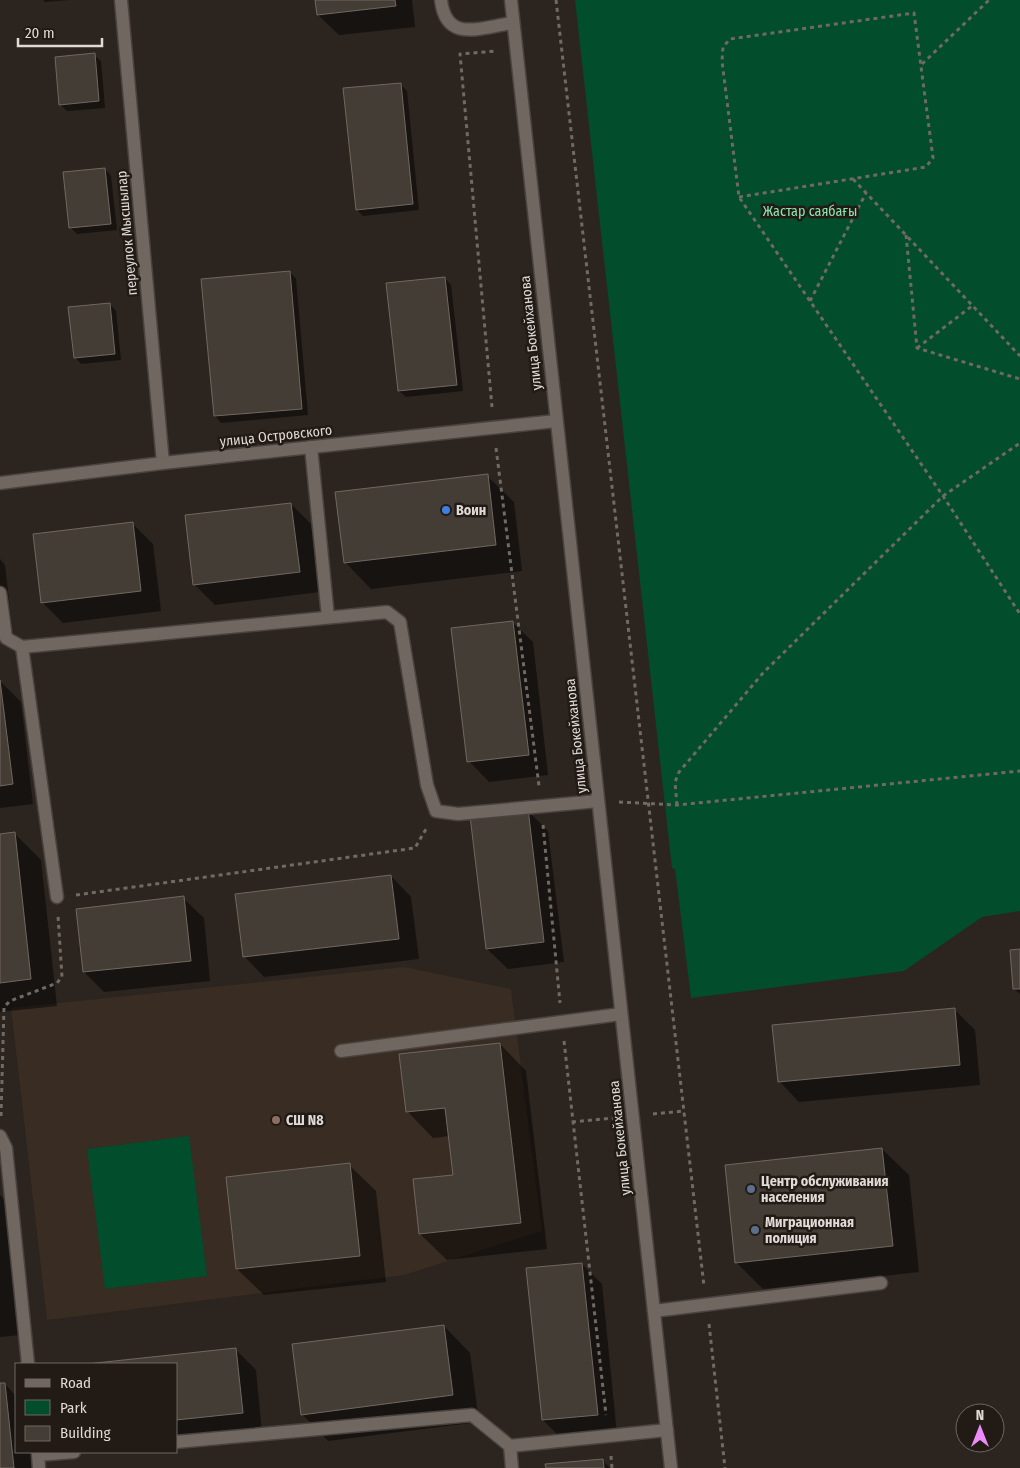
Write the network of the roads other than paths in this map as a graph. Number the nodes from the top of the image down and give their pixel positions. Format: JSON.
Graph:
{"nodes":[{"id":1,"x":120,"y":0,"type":"edge"},
{"id":2,"x":442,"y":0,"type":"edge"},
{"id":3,"x":511,"y":0,"type":"edge"},
{"id":4,"x":513,"y":23,"type":"junction"},
{"id":5,"x":556,"y":421,"type":"junction"},
{"id":6,"x":311,"y":447,"type":"junction"},
{"id":7,"x":163,"y":463,"type":"junction"},
{"id":8,"x":0,"y":483,"type":"edge"},
{"id":9,"x":0,"y":593,"type":"edge"},
{"id":10,"x":328,"y":617,"type":"junction"},
{"id":11,"x":22,"y":647,"type":"junction"},
{"id":12,"x":598,"y":801,"type":"junction"},
{"id":13,"x":57,"y":897,"type":"road end"},
{"id":14,"x":621,"y":1014,"type":"junction"},
{"id":15,"x":341,"y":1051,"type":"dead end"},
{"id":16,"x":0,"y":1136,"type":"edge"},
{"id":17,"x":881,"y":1283,"type":"dead end"},
{"id":18,"x":654,"y":1311,"type":"junction"},
{"id":19,"x":28,"y":1363,"type":"edge"},
{"id":20,"x":667,"y":1430,"type":"junction"},
{"id":21,"x":178,"y":1442,"type":"edge"},
{"id":22,"x":510,"y":1446,"type":"junction"},
{"id":23,"x":68,"y":1453,"type":"edge"},
{"id":24,"x":38,"y":1458,"type":"edge"},
{"id":25,"x":512,"y":1468,"type":"edge"},
{"id":26,"x":671,"y":1468,"type":"edge"}],
"edges":[{"from":1,"to":7,"type":"street","name":"переулок Мысшылар"},
{"from":2,"to":4,"type":"street"},
{"from":3,"to":4,"type":"street","name":"улица Бокейханова"},
{"from":4,"to":5,"type":"street","name":"улица Бокейханова"},
{"from":5,"to":6,"type":"street","name":"улица Островского"},
{"from":5,"to":12,"type":"street","name":"улица Бокейханова"},
{"from":6,"to":7,"type":"street","name":"улица Островского"},
{"from":6,"to":10,"type":"street"},
{"from":7,"to":8,"type":"street","name":"улица Островского"},
{"from":9,"to":11,"type":"street"},
{"from":10,"to":11,"type":"street"},
{"from":10,"to":12,"type":"street"},
{"from":11,"to":13,"type":"street"},
{"from":12,"to":14,"type":"street","name":"улица Бокейханова"},
{"from":14,"to":15,"type":"street"},
{"from":14,"to":18,"type":"street","name":"улица Бокейханова"},
{"from":16,"to":19,"type":"street"},
{"from":17,"to":18,"type":"street"},
{"from":18,"to":20,"type":"street","name":"улица Бокейханова"},
{"from":20,"to":22,"type":"street"},
{"from":20,"to":26,"type":"street","name":"улица Бокейханова"},
{"from":21,"to":22,"type":"street"},
{"from":22,"to":25,"type":"street"},
{"from":23,"to":24,"type":"street"}]}
